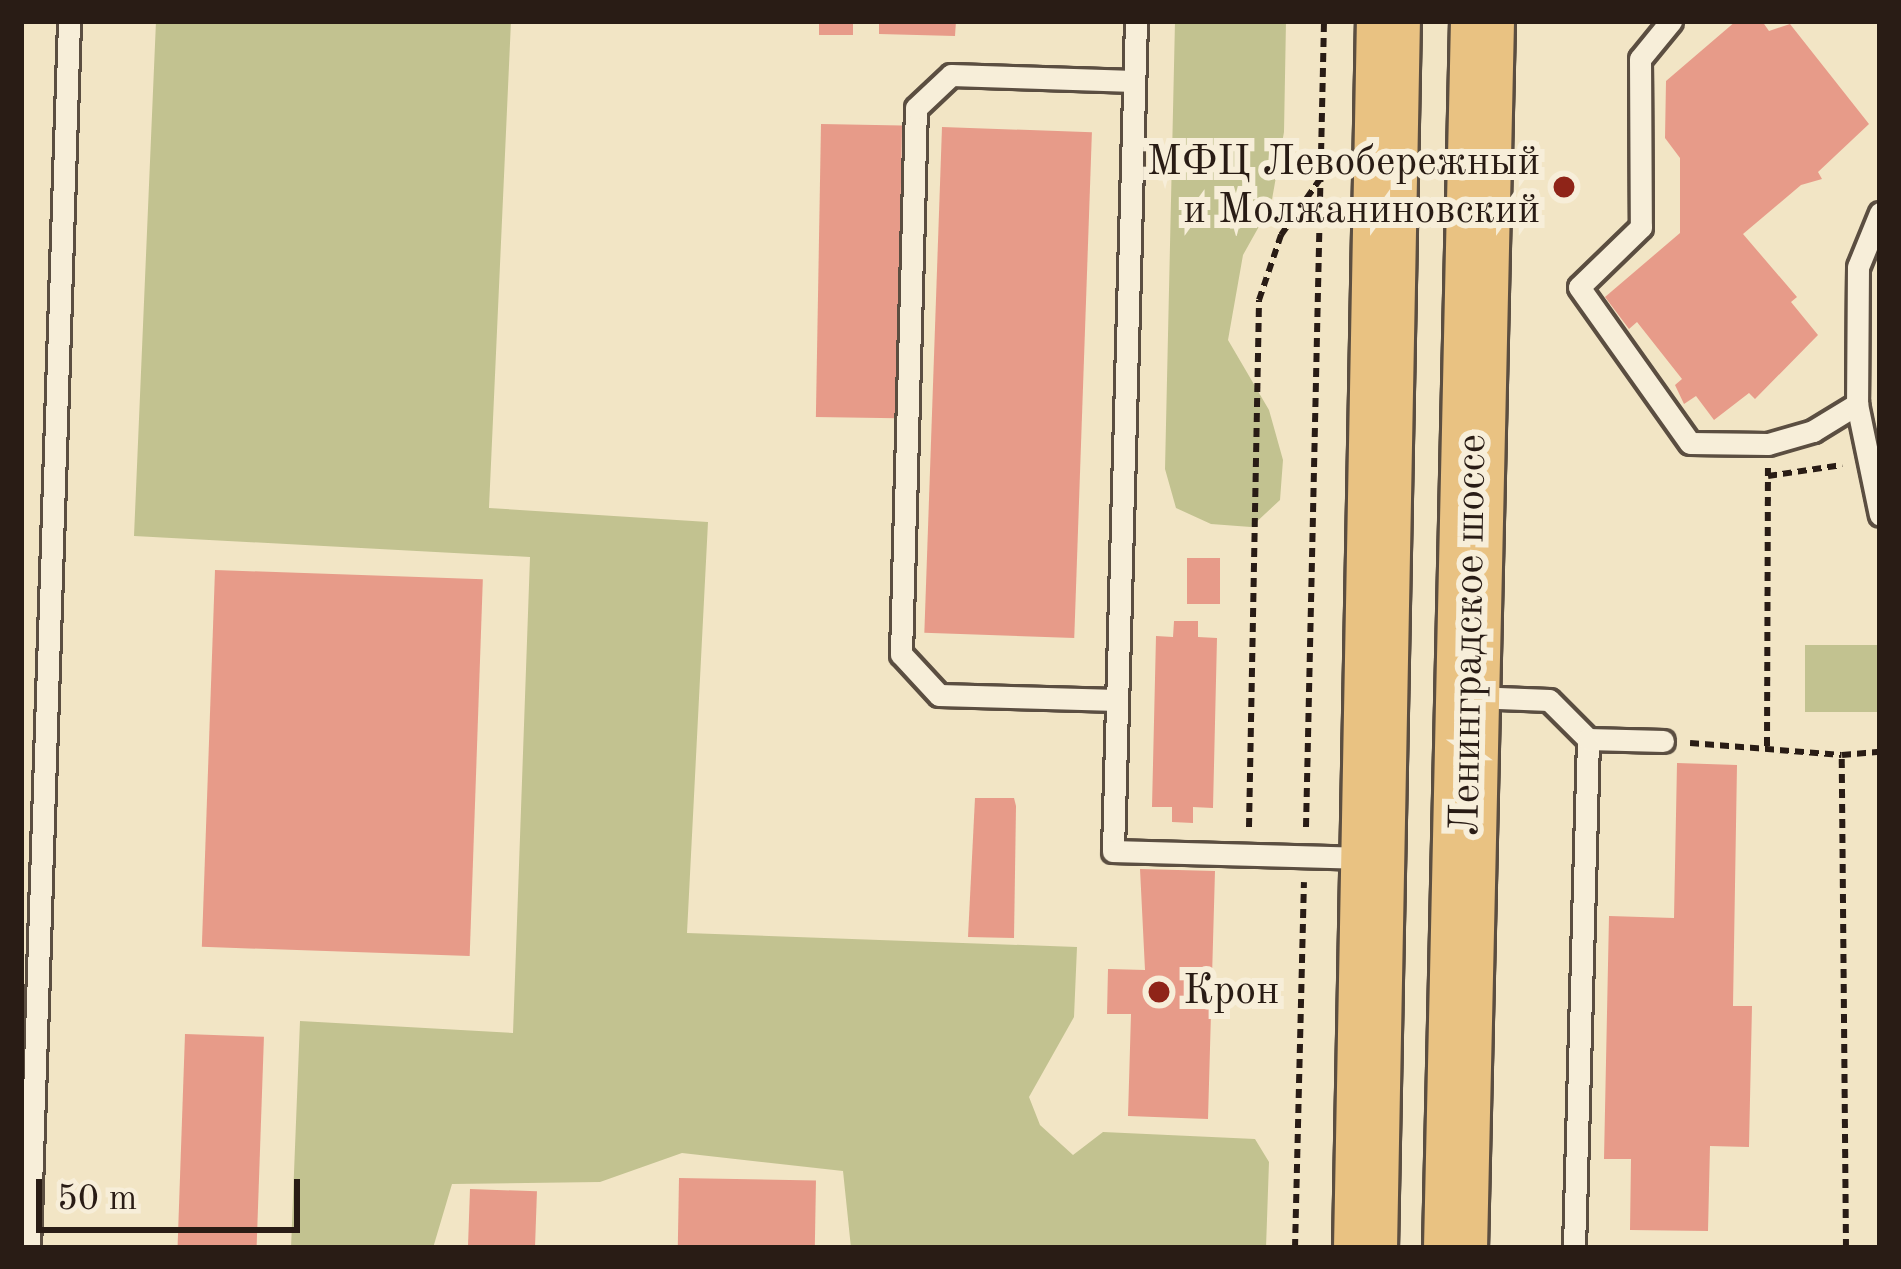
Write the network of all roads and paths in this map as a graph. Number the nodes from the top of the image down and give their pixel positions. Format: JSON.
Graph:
{"nodes":[{"id":1,"x":69,"y":21,"type":"edge"},
{"id":2,"x":1136,"y":21,"type":"edge"},
{"id":3,"x":1324,"y":21,"type":"edge"},
{"id":4,"x":1388,"y":21,"type":"edge"},
{"id":5,"x":1482,"y":21,"type":"edge"},
{"id":6,"x":1671,"y":21,"type":"edge"},
{"id":7,"x":1134,"y":81,"type":"junction"},
{"id":8,"x":1321,"y":178,"type":"junction"},
{"id":9,"x":1880,"y":213,"type":"edge"},
{"id":10,"x":1857,"y":404,"type":"junction"},
{"id":11,"x":1768,"y":444,"type":"junction"},
{"id":12,"x":1865,"y":461,"type":"junction"},
{"id":13,"x":1768,"y":476,"type":"junction"},
{"id":14,"x":1880,"y":515,"type":"edge"},
{"id":15,"x":1469,"y":696,"type":"junction"},
{"id":16,"x":1117,"y":700,"type":"junction"},
{"id":17,"x":1588,"y":740,"type":"junction"},
{"id":18,"x":1663,"y":740,"type":"dead end"},
{"id":19,"x":1700,"y":744,"type":"dead end"},
{"id":20,"x":1767,"y":746,"type":"junction"},
{"id":21,"x":1880,"y":752,"type":"edge"},
{"id":22,"x":1842,"y":755,"type":"junction"},
{"id":23,"x":1249,"y":855,"type":"junction"},
{"id":24,"x":1305,"y":856,"type":"junction"},
{"id":25,"x":1372,"y":858,"type":"junction"},
{"id":26,"x":29,"y":1248,"type":"edge"},
{"id":27,"x":1295,"y":1248,"type":"edge"},
{"id":28,"x":1364,"y":1248,"type":"edge"},
{"id":29,"x":1454,"y":1248,"type":"edge"},
{"id":30,"x":1574,"y":1248,"type":"edge"},
{"id":31,"x":1846,"y":1248,"type":"edge"}],
"edges":[{"from":1,"to":26,"type":"lane"},
{"from":2,"to":7,"type":"lane"},
{"from":3,"to":8,"type":"path"},
{"from":4,"to":25,"type":"main road"},
{"from":5,"to":15,"type":"main road","name":"Ленинградское шоссе"},
{"from":6,"to":11,"type":"lane"},
{"from":7,"to":16,"type":"lane"},
{"from":7,"to":16,"type":"lane"},
{"from":8,"to":23,"type":"path"},
{"from":8,"to":24,"type":"path"},
{"from":9,"to":10,"type":"lane"},
{"from":10,"to":11,"type":"lane"},
{"from":10,"to":12,"type":"lane"},
{"from":11,"to":13,"type":"path"},
{"from":12,"to":13,"type":"path"},
{"from":12,"to":14,"type":"lane"},
{"from":13,"to":20,"type":"path"},
{"from":15,"to":17,"type":"lane"},
{"from":15,"to":29,"type":"main road","name":"Ленинградское шоссе"},
{"from":16,"to":23,"type":"lane"},
{"from":17,"to":18,"type":"lane"},
{"from":17,"to":30,"type":"lane"},
{"from":19,"to":20,"type":"path"},
{"from":20,"to":22,"type":"path"},
{"from":21,"to":22,"type":"path"},
{"from":22,"to":31,"type":"path"},
{"from":23,"to":24,"type":"lane"},
{"from":24,"to":25,"type":"lane"},
{"from":24,"to":27,"type":"path"},
{"from":25,"to":28,"type":"main road"}]}
